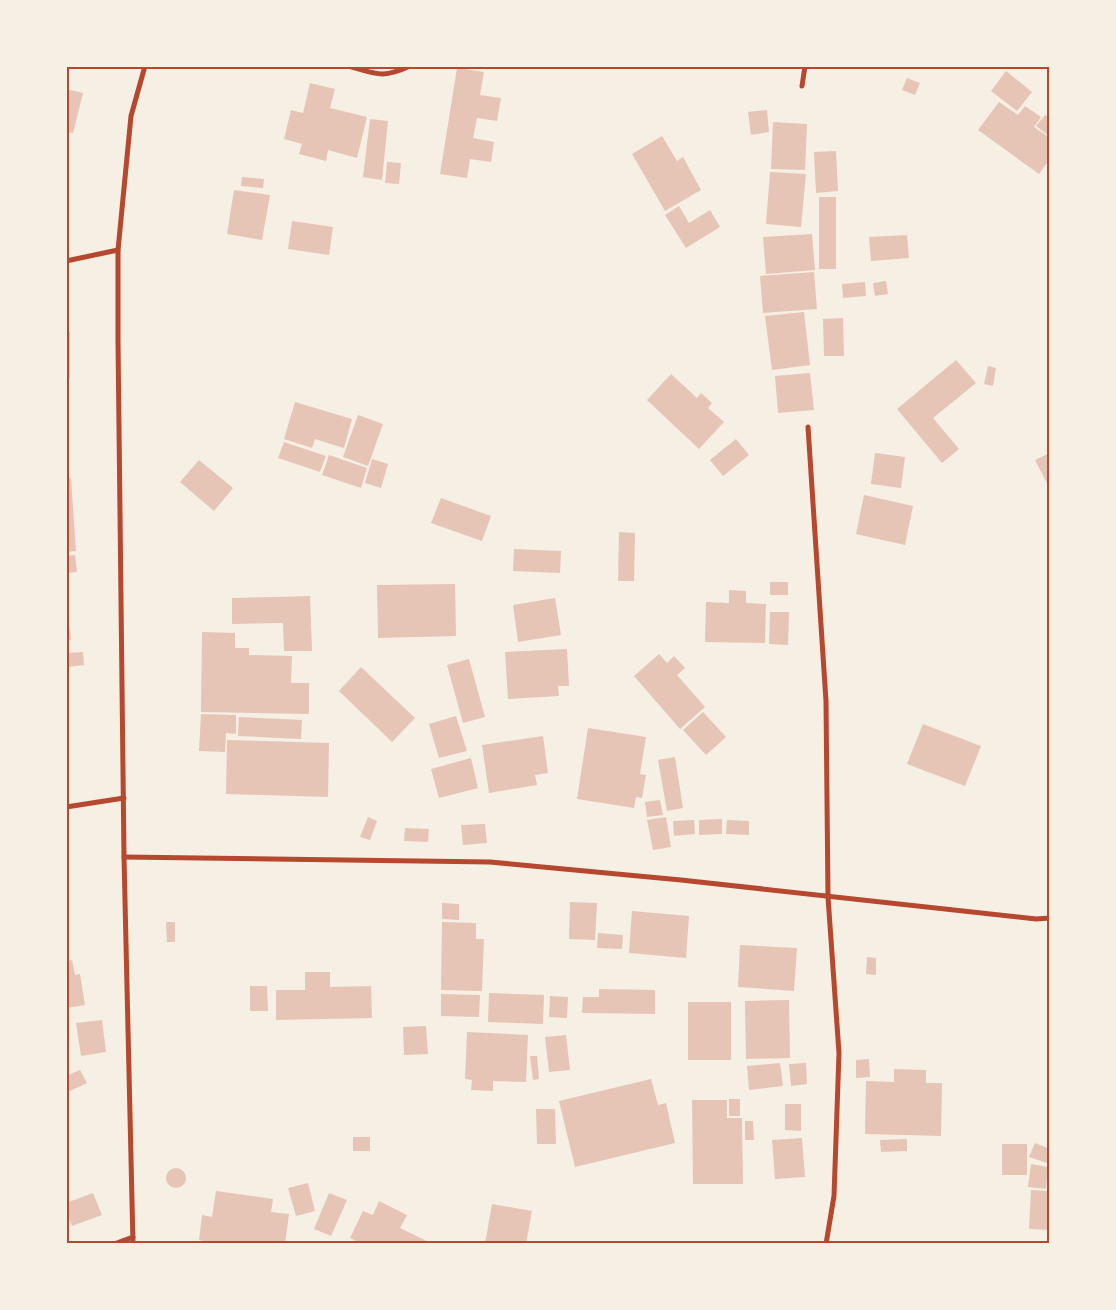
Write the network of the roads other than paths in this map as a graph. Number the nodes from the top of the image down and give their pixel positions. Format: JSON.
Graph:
{"nodes":[{"id":1,"x":144,"y":66,"type":"edge"},
{"id":2,"x":348,"y":66,"type":"edge"},
{"id":3,"x":410,"y":66,"type":"edge"},
{"id":4,"x":805,"y":66,"type":"edge"},
{"id":5,"x":802,"y":86,"type":"dead end"},
{"id":6,"x":118,"y":250,"type":"junction"},
{"id":7,"x":66,"y":261,"type":"edge"},
{"id":8,"x":808,"y":427,"type":"dead end"},
{"id":9,"x":124,"y":798,"type":"junction"},
{"id":10,"x":66,"y":807,"type":"edge"},
{"id":11,"x":124,"y":857,"type":"junction"},
{"id":12,"x":828,"y":897,"type":"junction"},
{"id":13,"x":1050,"y":918,"type":"edge"},
{"id":14,"x":132,"y":1237,"type":"junction"},
{"id":15,"x":114,"y":1244,"type":"edge"},
{"id":16,"x":133,"y":1244,"type":"edge"},
{"id":17,"x":826,"y":1244,"type":"edge"}],
"edges":[{"from":1,"to":6,"type":"street"},
{"from":2,"to":3,"type":"street"},
{"from":4,"to":5,"type":"street"},
{"from":6,"to":7,"type":"street"},
{"from":6,"to":9,"type":"street"},
{"from":8,"to":12,"type":"street"},
{"from":9,"to":10,"type":"street"},
{"from":9,"to":11,"type":"street"},
{"from":11,"to":12,"type":"street"},
{"from":11,"to":14,"type":"street"},
{"from":12,"to":13,"type":"street"},
{"from":12,"to":17,"type":"street"},
{"from":14,"to":15,"type":"street"},
{"from":14,"to":16,"type":"street"}]}
